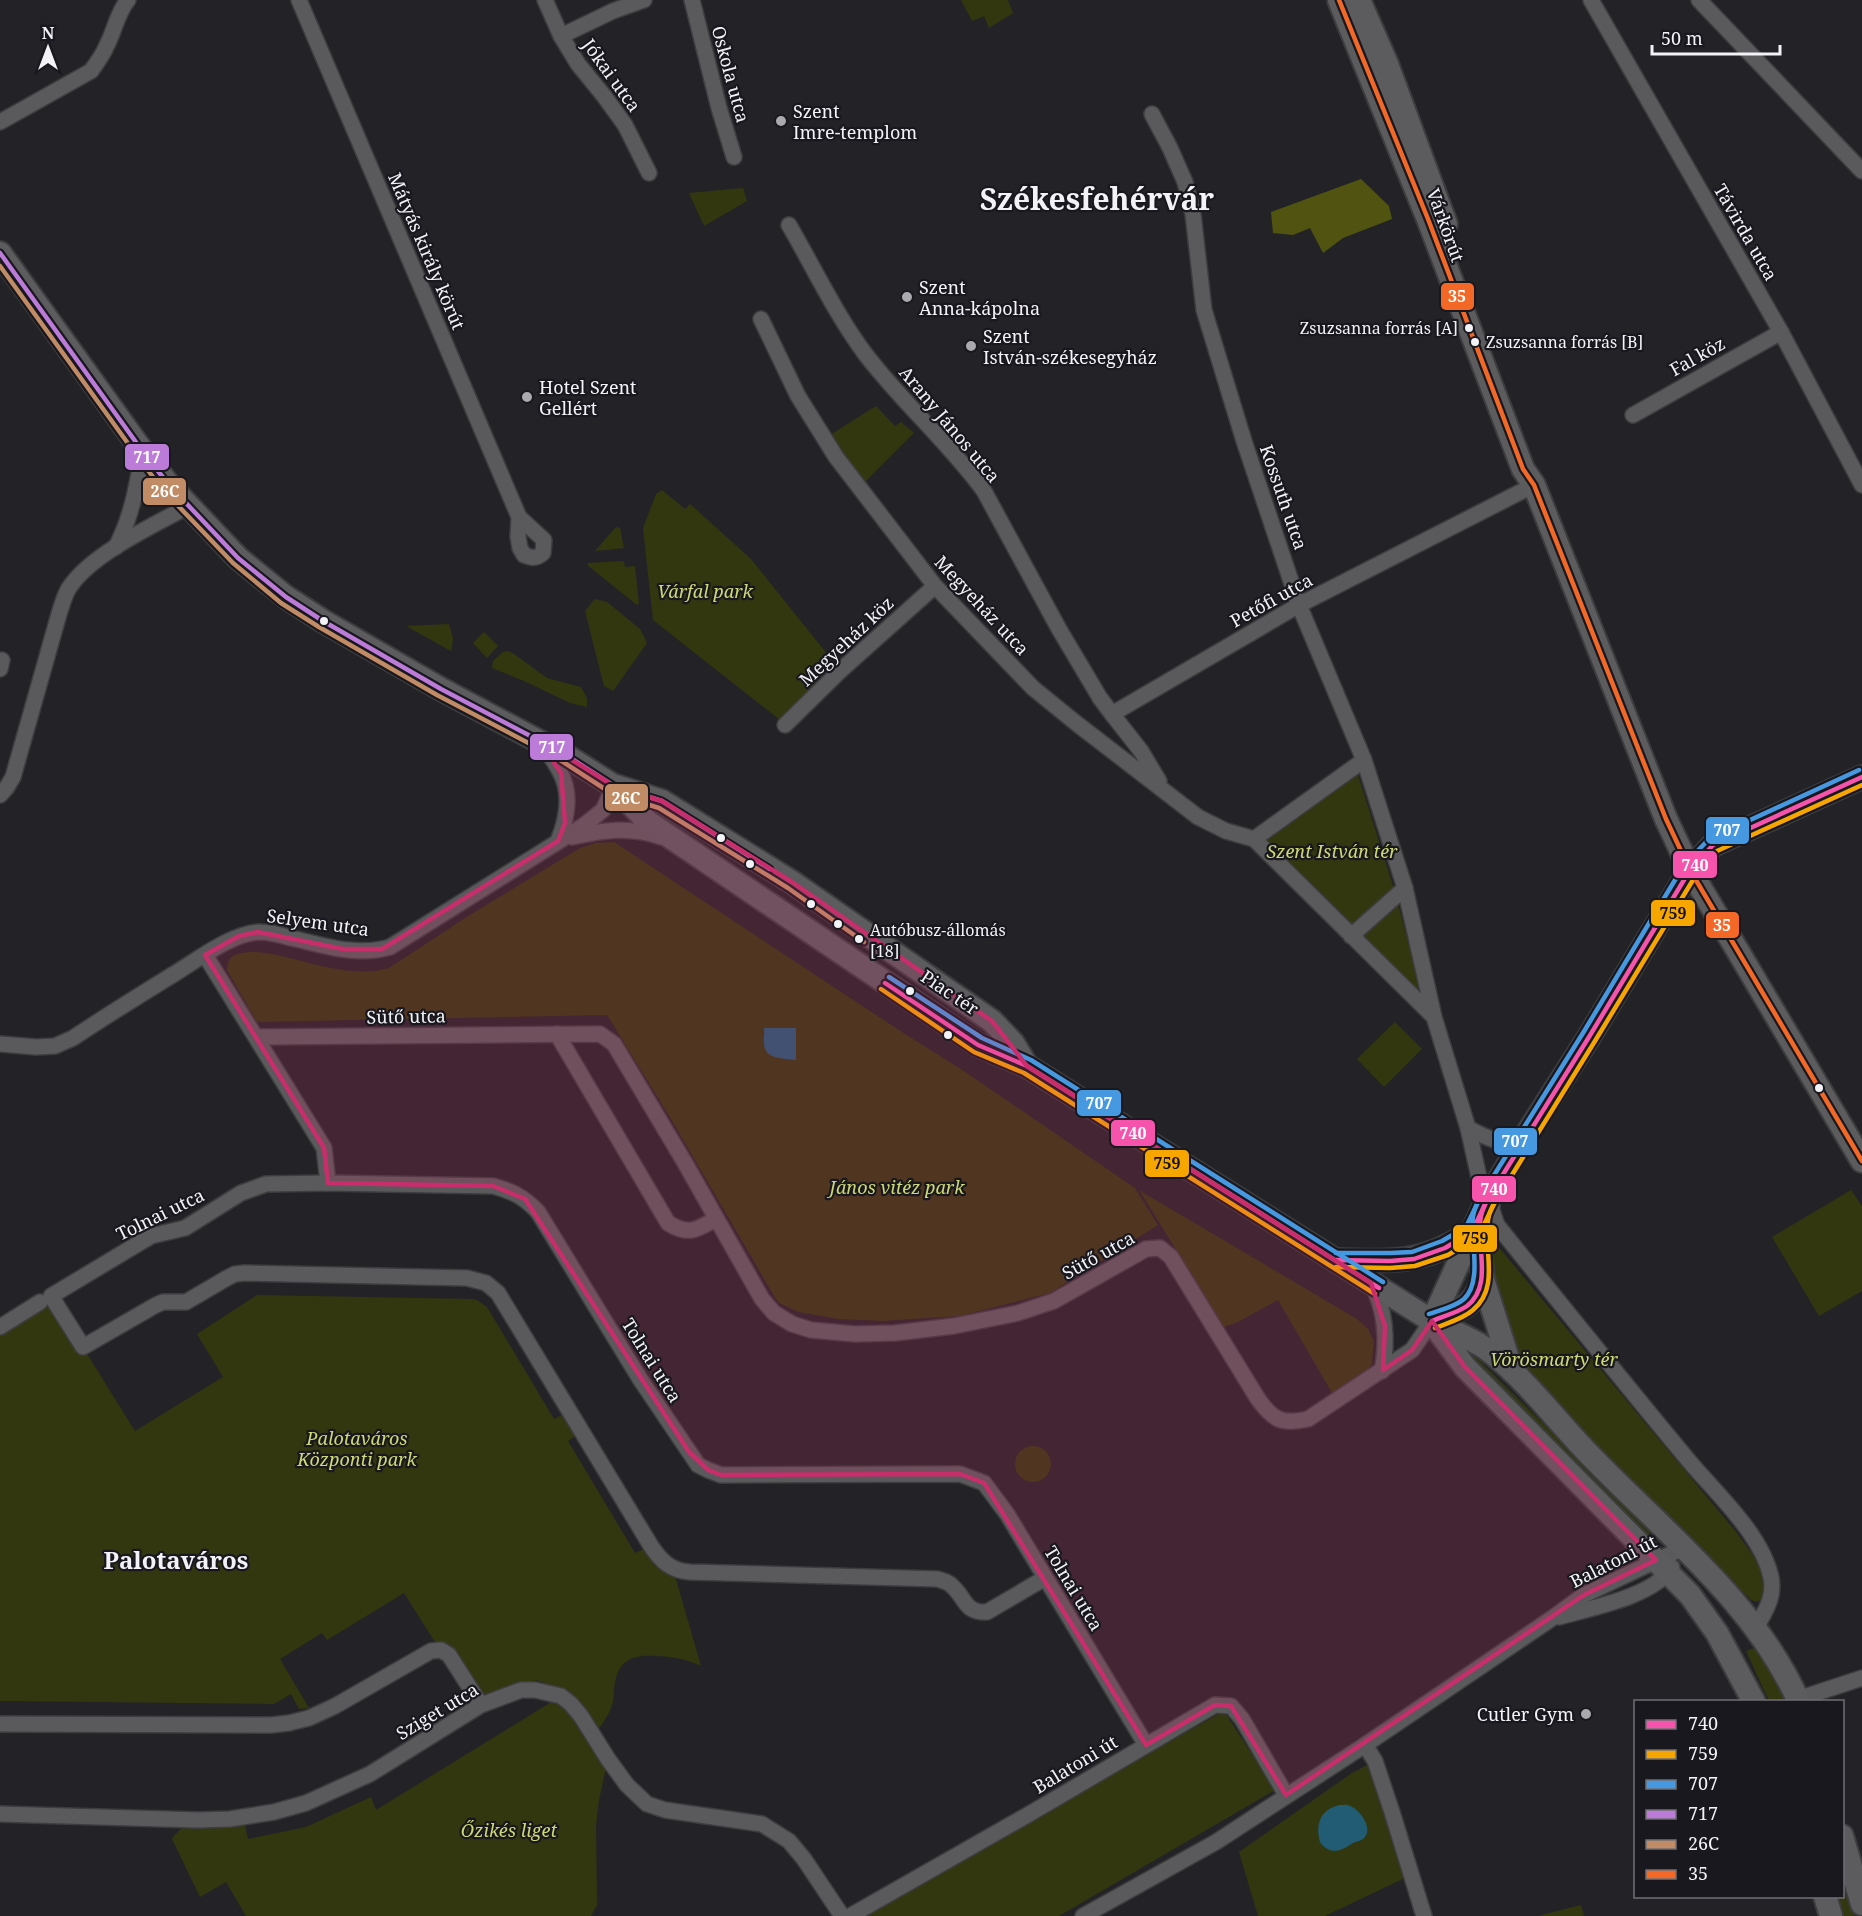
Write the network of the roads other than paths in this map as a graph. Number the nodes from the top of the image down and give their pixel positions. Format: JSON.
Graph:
{"nodes":[{"id":1,"x":128,"y":0,"type":"edge"},
{"id":2,"x":299,"y":0,"type":"edge"},
{"id":3,"x":545,"y":0,"type":"edge"},
{"id":4,"x":644,"y":0,"type":"edge"},
{"id":5,"x":692,"y":0,"type":"edge"},
{"id":6,"x":1339,"y":0,"type":"edge"},
{"id":7,"x":1359,"y":0,"type":"edge"},
{"id":8,"x":1591,"y":0,"type":"edge"},
{"id":9,"x":1699,"y":0,"type":"edge"},
{"id":10,"x":561,"y":36,"type":"junction"},
{"id":11,"x":1152,"y":114,"type":"dead end"},
{"id":12,"x":0,"y":122,"type":"edge"},
{"id":13,"x":734,"y":157,"type":"dead end"},
{"id":14,"x":1862,"y":171,"type":"edge"},
{"id":15,"x":649,"y":173,"type":"dead end"},
{"id":16,"x":789,"y":225,"type":"dead end"},
{"id":17,"x":0,"y":253,"type":"edge"},
{"id":18,"x":761,"y":319,"type":"dead end"},
{"id":19,"x":1781,"y":332,"type":"junction"},
{"id":20,"x":1633,"y":415,"type":"dead end"},
{"id":21,"x":143,"y":452,"type":"junction"},
{"id":22,"x":1534,"y":485,"type":"junction"},
{"id":23,"x":1862,"y":485,"type":"edge"},
{"id":24,"x":189,"y":506,"type":"junction"},
{"id":25,"x":519,"y":518,"type":"dead end"},
{"id":26,"x":116,"y":547,"type":"junction"},
{"id":27,"x":934,"y":586,"type":"junction"},
{"id":28,"x":1299,"y":605,"type":"junction"},
{"id":29,"x":1112,"y":714,"type":"junction"},
{"id":30,"x":785,"y":725,"type":"dead end"},
{"id":31,"x":538,"y":739,"type":"junction"},
{"id":32,"x":1364,"y":760,"type":"junction"},
{"id":33,"x":1862,"y":777,"type":"edge"},
{"id":34,"x":614,"y":786,"type":"junction"},
{"id":35,"x":1163,"y":789,"type":"junction"},
{"id":36,"x":0,"y":795,"type":"edge"},
{"id":37,"x":1254,"y":839,"type":"junction"},
{"id":38,"x":558,"y":841,"type":"junction"},
{"id":39,"x":680,"y":844,"type":"junction"},
{"id":40,"x":1690,"y":870,"type":"junction"},
{"id":41,"x":1405,"y":888,"type":"junction"},
{"id":42,"x":1351,"y":936,"type":"junction"},
{"id":43,"x":205,"y":955,"type":"junction"},
{"id":44,"x":1434,"y":1017,"type":"junction"},
{"id":45,"x":557,"y":1034,"type":"junction"},
{"id":46,"x":256,"y":1037,"type":"junction"},
{"id":47,"x":0,"y":1044,"type":"edge"},
{"id":48,"x":1027,"y":1066,"type":"junction"},
{"id":49,"x":1468,"y":1128,"type":"junction"},
{"id":50,"x":1527,"y":1134,"type":"junction"},
{"id":51,"x":1862,"y":1161,"type":"edge"},
{"id":52,"x":328,"y":1182,"type":"junction"},
{"id":53,"x":1493,"y":1191,"type":"junction"},
{"id":54,"x":716,"y":1219,"type":"junction"},
{"id":55,"x":1477,"y":1222,"type":"junction"},
{"id":56,"x":1336,"y":1260,"type":"junction"},
{"id":57,"x":1483,"y":1279,"type":"junction"},
{"id":58,"x":1371,"y":1283,"type":"junction"},
{"id":59,"x":45,"y":1299,"type":"junction"},
{"id":60,"x":1432,"y":1321,"type":"junction"},
{"id":61,"x":0,"y":1327,"type":"edge"},
{"id":62,"x":1382,"y":1371,"type":"junction"},
{"id":63,"x":1512,"y":1371,"type":"junction"},
{"id":64,"x":1683,"y":1548,"type":"junction"},
{"id":65,"x":1662,"y":1566,"type":"junction"},
{"id":66,"x":1045,"y":1578,"type":"junction"},
{"id":67,"x":1551,"y":1619,"type":"junction"},
{"id":68,"x":1756,"y":1628,"type":"junction"},
{"id":69,"x":1862,"y":1678,"type":"edge"},
{"id":70,"x":1753,"y":1700,"type":"edge"},
{"id":71,"x":1798,"y":1700,"type":"edge"},
{"id":72,"x":481,"y":1705,"type":"junction"},
{"id":73,"x":0,"y":1724,"type":"edge"},
{"id":74,"x":1146,"y":1744,"type":"junction"},
{"id":75,"x":1365,"y":1745,"type":"junction"},
{"id":76,"x":1286,"y":1795,"type":"junction"},
{"id":77,"x":0,"y":1814,"type":"edge"},
{"id":78,"x":1844,"y":1843,"type":"edge"},
{"id":79,"x":1826,"y":1898,"type":"edge"},
{"id":80,"x":1862,"y":1904,"type":"edge"},
{"id":81,"x":843,"y":1916,"type":"edge"},
{"id":82,"x":850,"y":1916,"type":"edge"},
{"id":83,"x":1083,"y":1916,"type":"edge"},
{"id":84,"x":1424,"y":1916,"type":"edge"},
{"id":85,"x":1831,"y":1916,"type":"edge"}],
"edges":[{"from":1,"to":12,"type":"street"},
{"from":2,"to":25,"type":"street","name":"Mátyás király körút"},
{"from":3,"to":10,"type":"street","name":"Jókai utca"},
{"from":4,"to":10,"type":"street"},
{"from":5,"to":13,"type":"street","name":"Oskola utca"},
{"from":6,"to":22,"type":"main road","name":"Várkörút"},
{"from":7,"to":22,"type":"main road","name":"Várkörút"},
{"from":8,"to":19,"type":"street","name":"Távirda utca"},
{"from":9,"to":14,"type":"street"},
{"from":10,"to":15,"type":"street","name":"Jókai utca"},
{"from":11,"to":28,"type":"street","name":"Kossuth utca"},
{"from":16,"to":29,"type":"street","name":"Arany János utca"},
{"from":17,"to":21,"type":"main road","name":"Piac tér"},
{"from":18,"to":27,"type":"street","name":"Megyeház utca"},
{"from":19,"to":20,"type":"street","name":"Fal köz"},
{"from":19,"to":23,"type":"street","name":"Távirda utca"},
{"from":21,"to":24,"type":"main road","name":"Piac tér"},
{"from":21,"to":26,"type":"street"},
{"from":22,"to":28,"type":"street","name":"Petőfi utca"},
{"from":22,"to":40,"type":"main road","name":"Várkörút"},
{"from":24,"to":26,"type":"street"},
{"from":24,"to":31,"type":"main road","name":"Piac tér"},
{"from":26,"to":36,"type":"street"},
{"from":27,"to":30,"type":"street","name":"Megyeház köz"},
{"from":27,"to":35,"type":"street","name":"Megyeház utca"},
{"from":28,"to":29,"type":"street","name":"Petőfi utca"},
{"from":28,"to":32,"type":"street","name":"Kossuth utca"},
{"from":29,"to":35,"type":"street"},
{"from":31,"to":34,"type":"main road","name":"Piac tér"},
{"from":31,"to":38,"type":"street"},
{"from":32,"to":37,"type":"street"},
{"from":32,"to":41,"type":"street"},
{"from":33,"to":40,"type":"main road"},
{"from":34,"to":38,"type":"street","name":"Selyem utca"},
{"from":34,"to":39,"type":"main road","name":"Piac tér"},
{"from":34,"to":48,"type":"main road","name":"Piac tér"},
{"from":35,"to":37,"type":"street","name":"Megyeház utca"},
{"from":37,"to":42,"type":"street"},
{"from":38,"to":39,"type":"street","name":"Selyem utca"},
{"from":38,"to":43,"type":"street","name":"Selyem utca"},
{"from":39,"to":48,"type":"main road","name":"Piac tér"},
{"from":40,"to":50,"type":"main road"},
{"from":40,"to":51,"type":"main road","name":"Várkörút"},
{"from":41,"to":42,"type":"street"},
{"from":41,"to":44,"type":"street"},
{"from":42,"to":44,"type":"street"},
{"from":43,"to":46,"type":"street"},
{"from":43,"to":47,"type":"street","name":"Selyem utca"},
{"from":44,"to":49,"type":"street"},
{"from":45,"to":46,"type":"street","name":"Sütő utca"},
{"from":45,"to":54,"type":"street","name":"Sütő utca"},
{"from":45,"to":54,"type":"street"},
{"from":46,"to":52,"type":"street"},
{"from":48,"to":56,"type":"main road","name":"Piac tér"},
{"from":49,"to":50,"type":"street"},
{"from":49,"to":55,"type":"street"},
{"from":50,"to":53,"type":"main road"},
{"from":52,"to":59,"type":"street","name":"Tolnai utca"},
{"from":52,"to":66,"type":"street","name":"Tolnai utca"},
{"from":53,"to":55,"type":"main road"},
{"from":53,"to":68,"type":"street"},
{"from":54,"to":62,"type":"street","name":"Sütő utca"},
{"from":55,"to":56,"type":"main road"},
{"from":55,"to":57,"type":"main road"},
{"from":55,"to":60,"type":"main road"},
{"from":56,"to":58,"type":"main road","name":"Piac tér"},
{"from":57,"to":60,"type":"main road"},
{"from":57,"to":63,"type":"main road"},
{"from":58,"to":60,"type":"main road","name":"Piac tér"},
{"from":58,"to":62,"type":"street"},
{"from":59,"to":61,"type":"street","name":"Tolnai utca"},
{"from":59,"to":66,"type":"street"},
{"from":60,"to":62,"type":"street","name":"Sütő utca"},
{"from":60,"to":63,"type":"main road"},
{"from":60,"to":65,"type":"main road"},
{"from":63,"to":64,"type":"main road"},
{"from":64,"to":65,"type":"street","name":"Balatoni út"},
{"from":64,"to":68,"type":"main road"},
{"from":65,"to":67,"type":"street","name":"Balatoni út"},
{"from":65,"to":67,"type":"street","name":"Balatoni út"},
{"from":65,"to":70,"type":"main road"},
{"from":66,"to":74,"type":"street","name":"Tolnai utca"},
{"from":67,"to":75,"type":"street","name":"Balatoni út"},
{"from":68,"to":71,"type":"main road"},
{"from":69,"to":71,"type":"street"},
{"from":72,"to":73,"type":"street"},
{"from":72,"to":77,"type":"street","name":"Sziget utca"},
{"from":72,"to":81,"type":"street","name":"Sziget utca"},
{"from":74,"to":76,"type":"street","name":"Balatoni út"},
{"from":74,"to":82,"type":"street","name":"Balatoni út"},
{"from":75,"to":76,"type":"street","name":"Balatoni út"},
{"from":75,"to":84,"type":"street"},
{"from":76,"to":83,"type":"street","name":"Balatoni út"},
{"from":78,"to":80,"type":"main road"},
{"from":79,"to":85,"type":"main road"}]}
